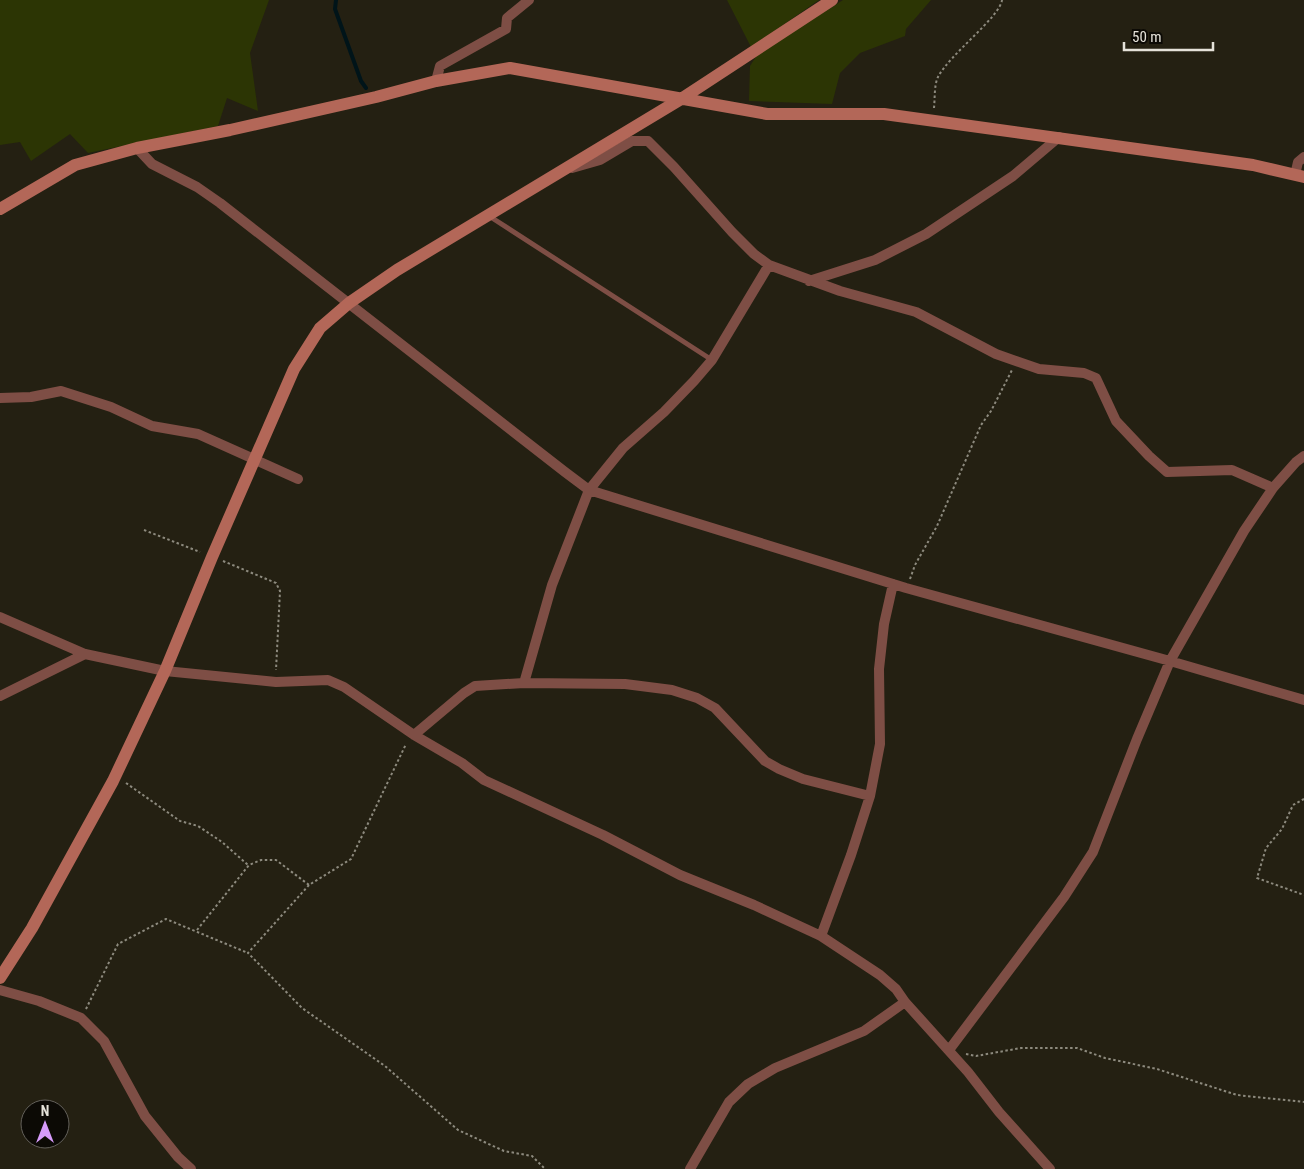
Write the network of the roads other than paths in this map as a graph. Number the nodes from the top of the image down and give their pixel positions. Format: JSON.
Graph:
{"nodes":[{"id":1,"x":529,"y":0,"type":"edge"},
{"id":2,"x":832,"y":0,"type":"edge"},
{"id":3,"x":436,"y":81,"type":"junction"},
{"id":4,"x":681,"y":98,"type":"junction"},
{"id":5,"x":1059,"y":137,"type":"junction"},
{"id":6,"x":137,"y":148,"type":"junction"},
{"id":7,"x":1304,"y":157,"type":"edge"},
{"id":8,"x":561,"y":171,"type":"junction"},
{"id":9,"x":1299,"y":176,"type":"edge"},
{"id":10,"x":0,"y":209,"type":"edge"},
{"id":11,"x":488,"y":215,"type":"junction"},
{"id":12,"x":768,"y":265,"type":"junction"},
{"id":13,"x":809,"y":281,"type":"junction"},
{"id":14,"x":349,"y":303,"type":"junction"},
{"id":15,"x":712,"y":360,"type":"junction"},
{"id":16,"x":0,"y":398,"type":"edge"},
{"id":17,"x":1304,"y":456,"type":"edge"},
{"id":18,"x":254,"y":460,"type":"junction"},
{"id":19,"x":298,"y":479,"type":"dead end"},
{"id":20,"x":1273,"y":488,"type":"junction"},
{"id":21,"x":589,"y":490,"type":"junction"},
{"id":22,"x":892,"y":584,"type":"junction"},
{"id":23,"x":0,"y":617,"type":"edge"},
{"id":24,"x":85,"y":654,"type":"junction"},
{"id":25,"x":1170,"y":661,"type":"junction"},
{"id":26,"x":165,"y":671,"type":"junction"},
{"id":27,"x":524,"y":683,"type":"junction"},
{"id":28,"x":0,"y":696,"type":"edge"},
{"id":29,"x":1304,"y":700,"type":"edge"},
{"id":30,"x":414,"y":735,"type":"junction"},
{"id":31,"x":870,"y":796,"type":"junction"},
{"id":32,"x":821,"y":936,"type":"junction"},
{"id":33,"x":0,"y":978,"type":"edge"},
{"id":34,"x":0,"y":990,"type":"edge"},
{"id":35,"x":905,"y":1002,"type":"junction"},
{"id":36,"x":949,"y":1050,"type":"junction"},
{"id":37,"x":191,"y":1169,"type":"edge"},
{"id":38,"x":690,"y":1169,"type":"edge"},
{"id":39,"x":1050,"y":1169,"type":"edge"}],
"edges":[{"from":1,"to":3,"type":"street"},
{"from":2,"to":4,"type":"street"},
{"from":3,"to":4,"type":"street"},
{"from":3,"to":6,"type":"street"},
{"from":4,"to":5,"type":"street"},
{"from":4,"to":8,"type":"street"},
{"from":5,"to":9,"type":"street"},
{"from":5,"to":13,"type":"street"},
{"from":6,"to":10,"type":"street"},
{"from":6,"to":14,"type":"street"},
{"from":7,"to":9,"type":"street"},
{"from":8,"to":11,"type":"street"},
{"from":8,"to":12,"type":"street"},
{"from":11,"to":14,"type":"street"},
{"from":11,"to":15,"type":"lane"},
{"from":12,"to":13,"type":"street"},
{"from":12,"to":15,"type":"street"},
{"from":13,"to":20,"type":"street"},
{"from":14,"to":18,"type":"street"},
{"from":14,"to":21,"type":"street"},
{"from":15,"to":21,"type":"street"},
{"from":16,"to":18,"type":"street"},
{"from":17,"to":20,"type":"street"},
{"from":18,"to":19,"type":"street"},
{"from":18,"to":26,"type":"street"},
{"from":20,"to":25,"type":"street"},
{"from":21,"to":22,"type":"street"},
{"from":21,"to":27,"type":"street"},
{"from":22,"to":25,"type":"street"},
{"from":22,"to":31,"type":"street"},
{"from":23,"to":24,"type":"street"},
{"from":24,"to":26,"type":"street"},
{"from":24,"to":28,"type":"street"},
{"from":25,"to":29,"type":"street"},
{"from":25,"to":36,"type":"street"},
{"from":26,"to":30,"type":"street"},
{"from":26,"to":33,"type":"street"},
{"from":27,"to":30,"type":"street"},
{"from":27,"to":31,"type":"street"},
{"from":30,"to":32,"type":"street"},
{"from":31,"to":32,"type":"street"},
{"from":32,"to":35,"type":"street"},
{"from":34,"to":37,"type":"street"},
{"from":35,"to":36,"type":"street"},
{"from":35,"to":38,"type":"street"},
{"from":36,"to":39,"type":"street"}]}
